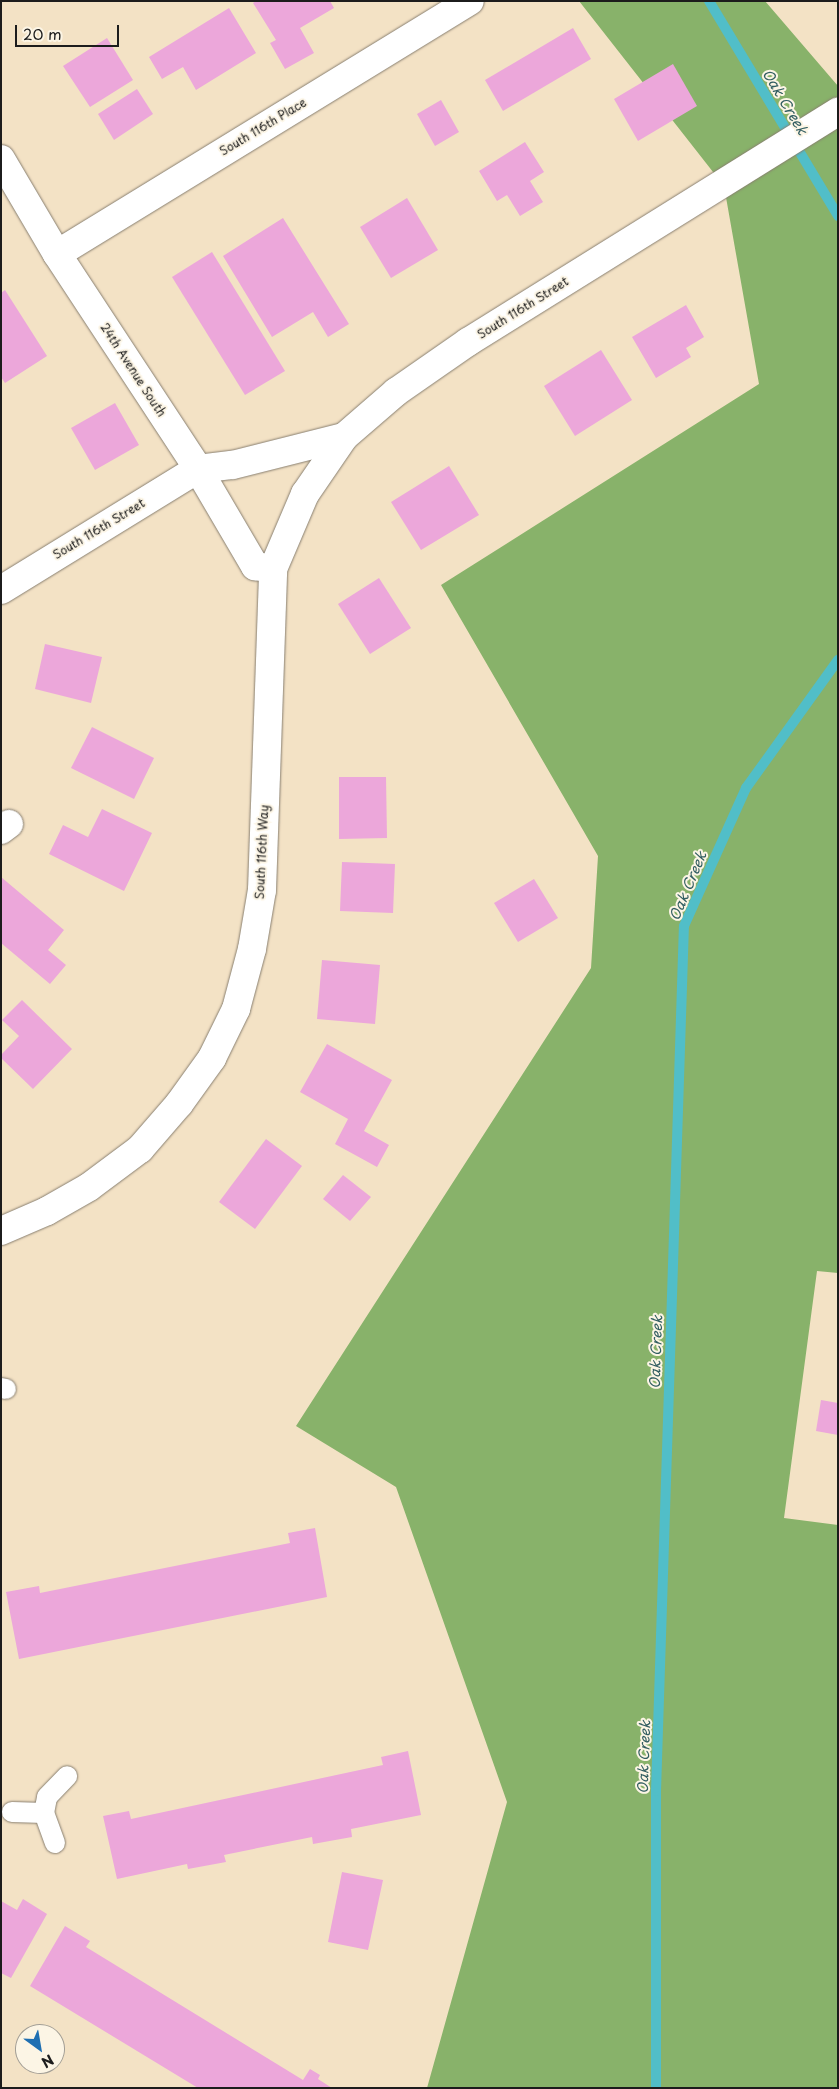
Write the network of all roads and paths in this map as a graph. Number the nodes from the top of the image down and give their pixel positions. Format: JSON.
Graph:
{"nodes":[{"id":1,"x":470,"y":1,"type":"edge"},
{"id":2,"x":838,"y":112,"type":"edge"},
{"id":3,"x":1,"y":159,"type":"edge"},
{"id":4,"x":57,"y":254,"type":"junction"},
{"id":5,"x":344,"y":437,"type":"junction"},
{"id":6,"x":198,"y":469,"type":"junction"},
{"id":7,"x":273,"y":569,"type":"junction"},
{"id":8,"x":1,"y":590,"type":"edge"},
{"id":9,"x":1,"y":1231,"type":"edge"},
{"id":10,"x":66,"y":1776,"type":"dead end"},
{"id":11,"x":12,"y":1812,"type":"dead end"},
{"id":12,"x":44,"y":1813,"type":"junction"},
{"id":13,"x":55,"y":1843,"type":"dead end"}],
"edges":[{"from":1,"to":4,"type":"street","name":"South 116th Place"},
{"from":2,"to":5,"type":"street","name":"South 116th Street"},
{"from":3,"to":4,"type":"street","name":"24th Avenue South"},
{"from":4,"to":6,"type":"street","name":"24th Avenue South"},
{"from":5,"to":6,"type":"street"},
{"from":5,"to":7,"type":"street","name":"South 116th Street"},
{"from":6,"to":7,"type":"street","name":"24th Avenue South"},
{"from":6,"to":8,"type":"street","name":"South 116th Street"},
{"from":7,"to":9,"type":"street","name":"South 116th Way"},
{"from":10,"to":12,"type":"lane"},
{"from":11,"to":12,"type":"lane"},
{"from":12,"to":13,"type":"lane"}]}
